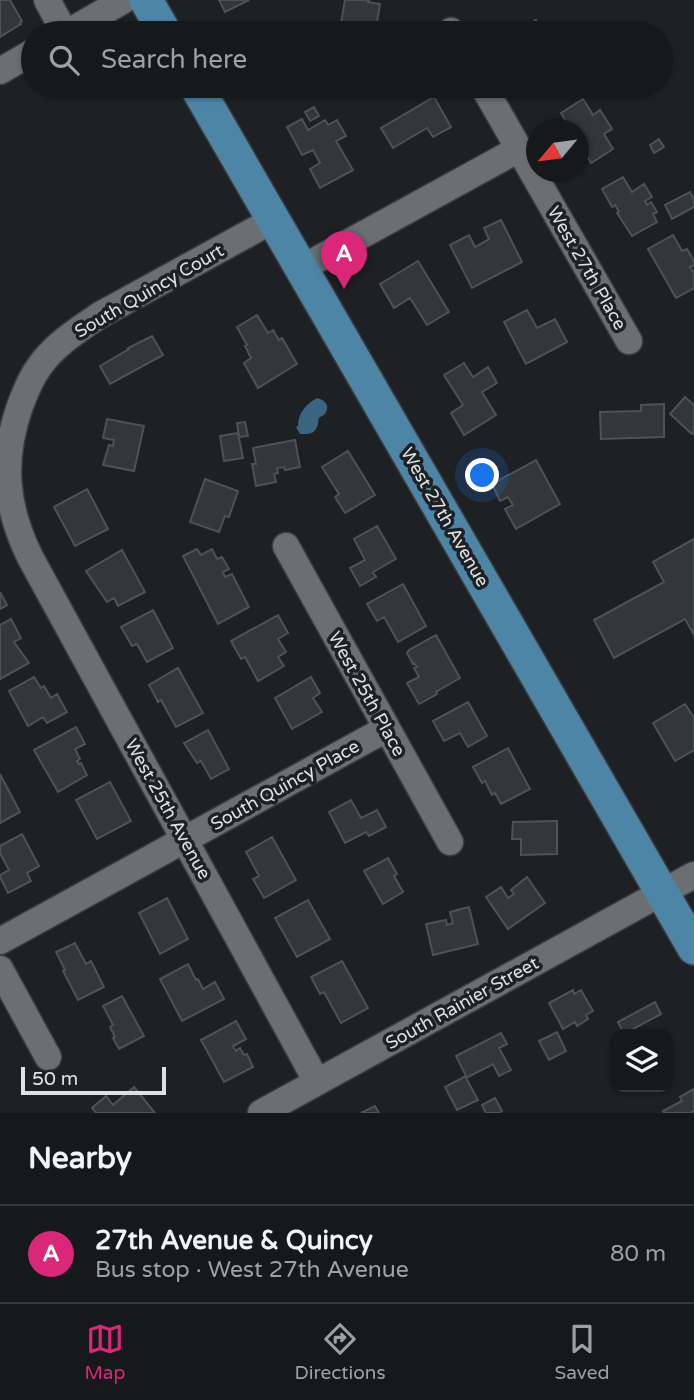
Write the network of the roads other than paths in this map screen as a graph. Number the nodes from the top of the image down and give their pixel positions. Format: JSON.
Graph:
{"nodes":[{"id":1,"x":47,"y":0,"type":"edge"},
{"id":2,"x":124,"y":0,"type":"edge"},
{"id":3,"x":146,"y":0,"type":"edge"},
{"id":4,"x":59,"y":21,"type":"edge"},
{"id":5,"x":87,"y":21,"type":"edge"},
{"id":6,"x":158,"y":21,"type":"edge"},
{"id":7,"x":21,"y":59,"type":"edge"},
{"id":8,"x":0,"y":71,"type":"edge"},
{"id":9,"x":203,"y":98,"type":"edge"},
{"id":10,"x":490,"y":98,"type":"edge"},
{"id":11,"x":519,"y":149,"type":"junction"},
{"id":12,"x":274,"y":220,"type":"junction"},
{"id":13,"x":302,"y":268,"type":"junction"},
{"id":14,"x":629,"y":341,"type":"dead end"},
{"id":15,"x":5,"y":496,"type":"edge"},
{"id":16,"x":19,"y":536,"type":"joint"},
{"id":17,"x":286,"y":545,"type":"dead end"},
{"id":18,"x":386,"y":729,"type":"junction"},
{"id":19,"x":185,"y":840,"type":"junction"},
{"id":20,"x":450,"y":842,"type":"dead end"},
{"id":21,"x":694,"y":875,"type":"edge"},
{"id":22,"x":662,"y":893,"type":"junction"},
{"id":23,"x":0,"y":942,"type":"edge"},
{"id":24,"x":694,"y":948,"type":"edge"},
{"id":25,"x":0,"y":969,"type":"edge"},
{"id":26,"x":48,"y":1057,"type":"dead end"},
{"id":27,"x":317,"y":1082,"type":"junction"},
{"id":28,"x":261,"y":1113,"type":"edge"}],
"edges":[{"from":1,"to":4,"type":"street"},
{"from":2,"to":5,"type":"street"},
{"from":3,"to":6,"type":"main road"},
{"from":7,"to":8,"type":"street"},
{"from":9,"to":12,"type":"main road","name":"West 27th Avenue"},
{"from":10,"to":11,"type":"street","name":"West 27th Place"},
{"from":11,"to":13,"type":"street"},
{"from":11,"to":14,"type":"street","name":"West 27th Place"},
{"from":12,"to":13,"type":"main road","name":"West 27th Avenue"},
{"from":12,"to":15,"type":"street","name":"South Quincy Court"},
{"from":13,"to":22,"type":"main road","name":"West 27th Avenue"},
{"from":15,"to":16,"type":"street","name":"South Quincy Court"},
{"from":16,"to":19,"type":"street","name":"West 25th Avenue"},
{"from":17,"to":18,"type":"street","name":"West 25th Place"},
{"from":18,"to":19,"type":"street","name":"South Quincy Place"},
{"from":18,"to":20,"type":"street","name":"West 25th Place"},
{"from":19,"to":23,"type":"street","name":"South Quincy Place"},
{"from":19,"to":27,"type":"street","name":"West 25th Avenue"},
{"from":21,"to":22,"type":"street","name":"South Rainier Street"},
{"from":22,"to":24,"type":"main road","name":"West 27th Avenue"},
{"from":22,"to":27,"type":"street","name":"South Rainier Street"},
{"from":25,"to":26,"type":"street"},
{"from":27,"to":28,"type":"street","name":"South Rainier Street"}]}
